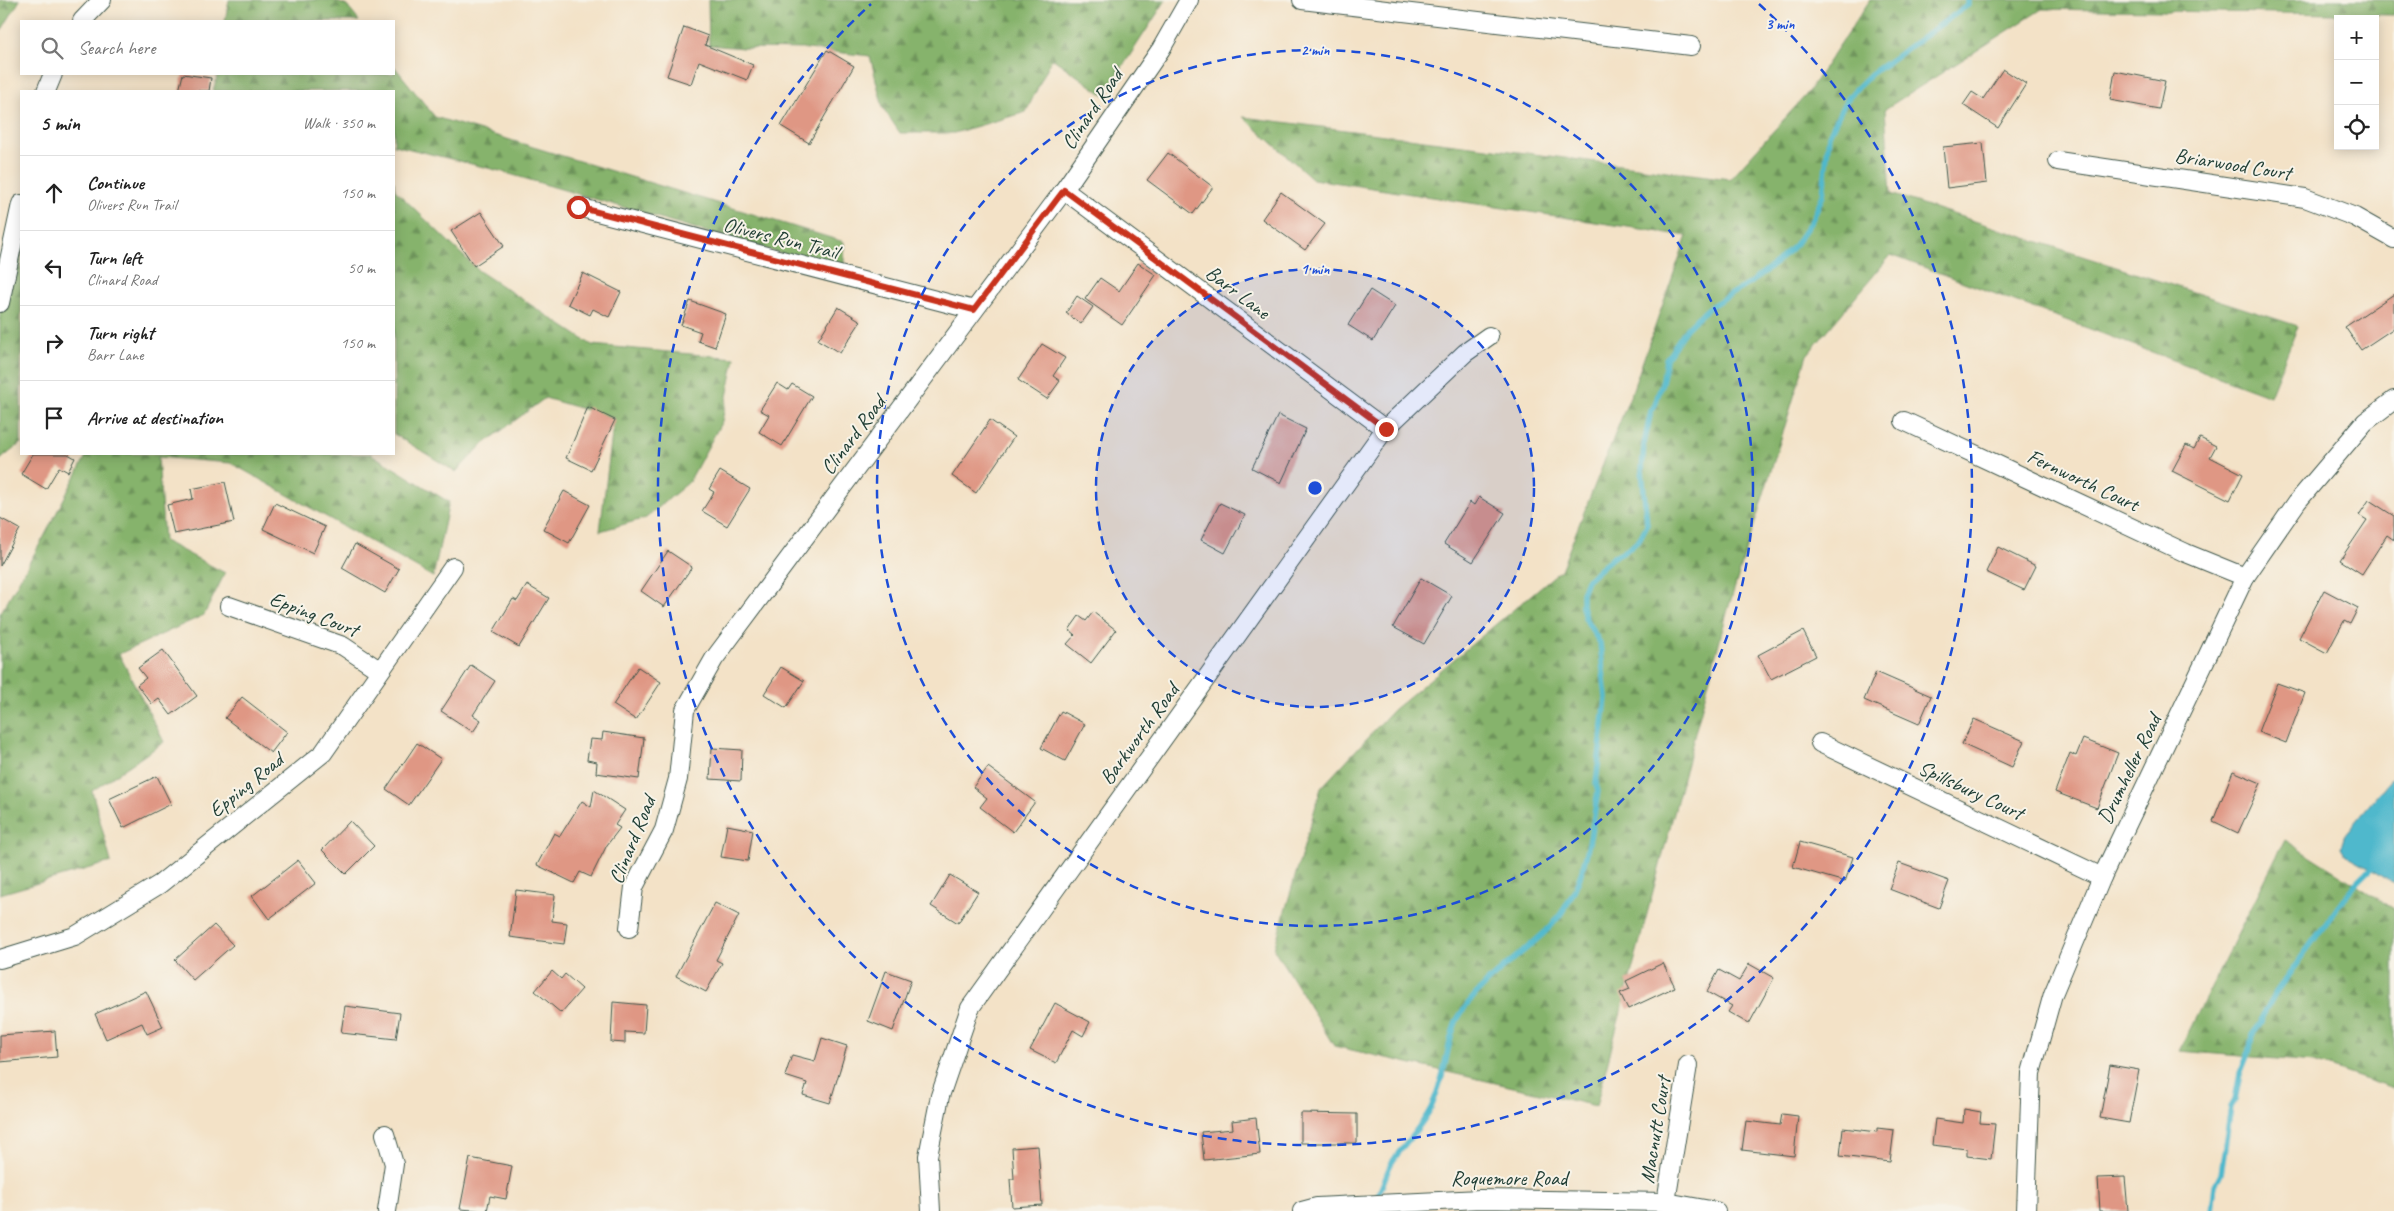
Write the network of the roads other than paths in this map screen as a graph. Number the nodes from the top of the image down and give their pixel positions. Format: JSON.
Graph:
{"nodes":[{"id":1,"x":102,"y":0,"type":"edge"},
{"id":2,"x":1189,"y":0,"type":"edge"},
{"id":3,"x":1302,"y":0,"type":"edge"},
{"id":4,"x":83,"y":20,"type":"edge"},
{"id":5,"x":1691,"y":46,"type":"dead end"},
{"id":6,"x":53,"y":75,"type":"edge"},
{"id":7,"x":46,"y":90,"type":"edge"},
{"id":8,"x":2058,"y":161,"type":"dead end"},
{"id":9,"x":1064,"y":190,"type":"junction"},
{"id":10,"x":578,"y":207,"type":"dead end"},
{"id":11,"x":20,"y":209,"type":"edge"},
{"id":12,"x":2394,"y":239,"type":"edge"},
{"id":13,"x":0,"y":303,"type":"edge"},
{"id":14,"x":974,"y":310,"type":"junction"},
{"id":15,"x":1489,"y":336,"type":"dead end"},
{"id":16,"x":2394,"y":400,"type":"edge"},
{"id":17,"x":1904,"y":421,"type":"dead end"},
{"id":18,"x":1386,"y":429,"type":"junction"},
{"id":19,"x":453,"y":566,"type":"dead end"},
{"id":20,"x":2245,"y":577,"type":"junction"},
{"id":21,"x":229,"y":606,"type":"dead end"},
{"id":22,"x":379,"y":670,"type":"junction"},
{"id":23,"x":1820,"y":743,"type":"dead end"},
{"id":24,"x":2102,"y":877,"type":"junction"},
{"id":25,"x":630,"y":928,"type":"dead end"},
{"id":26,"x":0,"y":959,"type":"edge"},
{"id":27,"x":1688,"y":1065,"type":"dead end"},
{"id":28,"x":384,"y":1134,"type":"dead end"},
{"id":29,"x":1666,"y":1202,"type":"junction"},
{"id":30,"x":388,"y":1211,"type":"edge"},
{"id":31,"x":931,"y":1211,"type":"edge"},
{"id":32,"x":1302,"y":1211,"type":"edge"},
{"id":33,"x":1716,"y":1211,"type":"edge"},
{"id":34,"x":2026,"y":1211,"type":"edge"}],
"edges":[{"from":1,"to":4,"type":"street"},
{"from":2,"to":9,"type":"street","name":"Clinard Road"},
{"from":3,"to":5,"type":"street"},
{"from":6,"to":7,"type":"street"},
{"from":8,"to":12,"type":"street","name":"Briarwood Court"},
{"from":9,"to":14,"type":"street","name":"Clinard Road"},
{"from":9,"to":18,"type":"street","name":"Barr Lane"},
{"from":10,"to":14,"type":"street","name":"Olivers Run Trail"},
{"from":11,"to":13,"type":"street"},
{"from":14,"to":25,"type":"street","name":"Clinard Road"},
{"from":15,"to":18,"type":"street","name":"Barkworth Road"},
{"from":16,"to":20,"type":"street","name":"Drumheller Road"},
{"from":17,"to":20,"type":"street","name":"Fernworth Court"},
{"from":18,"to":31,"type":"street","name":"Barkworth Road"},
{"from":19,"to":22,"type":"street","name":"Epping Road"},
{"from":20,"to":24,"type":"street","name":"Drumheller Road"},
{"from":21,"to":22,"type":"street","name":"Epping Court"},
{"from":22,"to":26,"type":"street","name":"Epping Road"},
{"from":23,"to":24,"type":"street","name":"Spillsbury Court"},
{"from":24,"to":34,"type":"street","name":"Drumheller Road"},
{"from":27,"to":29,"type":"street","name":"Macnutt Court"},
{"from":28,"to":30,"type":"street"},
{"from":29,"to":32,"type":"street","name":"Roquemore Road"},
{"from":29,"to":33,"type":"street","name":"Roquemore Road"}]}
